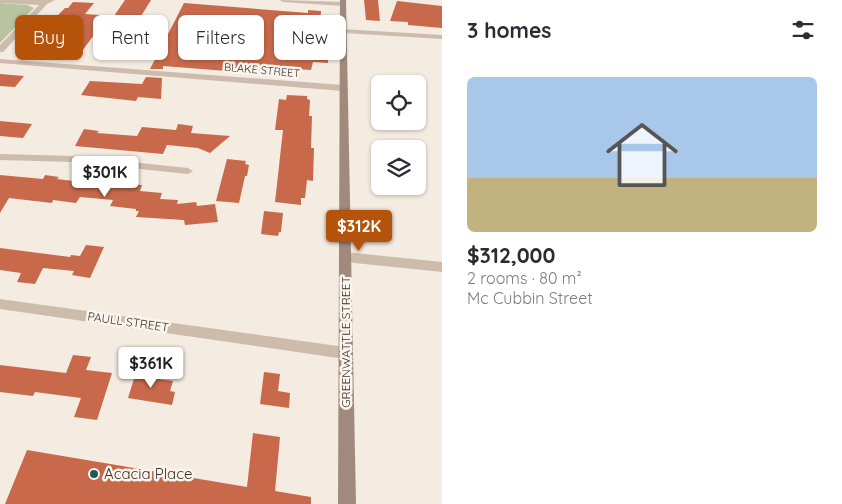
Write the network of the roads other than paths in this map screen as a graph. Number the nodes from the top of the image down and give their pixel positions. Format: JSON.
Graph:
{"nodes":[{"id":1,"x":283,"y":0,"type":"edge"},
{"id":2,"x":0,"y":1,"type":"edge"},
{"id":3,"x":48,"y":2,"type":"edge"},
{"id":4,"x":343,"y":2,"type":"edge"},
{"id":5,"x":343,"y":15,"type":"edge"},
{"id":6,"x":346,"y":31,"type":"edge"},
{"id":7,"x":442,"y":37,"type":"edge"},
{"id":8,"x":0,"y":50,"type":"edge"},
{"id":9,"x":344,"y":60,"type":"edge"},
{"id":10,"x":0,"y":61,"type":"edge"},
{"id":11,"x":344,"y":88,"type":"junction"},
{"id":12,"x":0,"y":157,"type":"edge"},
{"id":13,"x":188,"y":171,"type":"dead end"},
{"id":14,"x":345,"y":257,"type":"junction"},
{"id":15,"x":442,"y":267,"type":"edge"},
{"id":16,"x":0,"y":304,"type":"edge"},
{"id":17,"x":345,"y":353,"type":"junction"},
{"id":18,"x":347,"y":504,"type":"edge"}],
"edges":[{"from":1,"to":4,"type":"street"},
{"from":2,"to":3,"type":"street"},
{"from":3,"to":8,"type":"street"},
{"from":4,"to":5,"type":"main road","name":"GREENWATTLE STREET"},
{"from":6,"to":7,"type":"street"},
{"from":9,"to":11,"type":"main road","name":"GREENWATTLE STREET"},
{"from":10,"to":11,"type":"street","name":"BLAKE STREET"},
{"from":11,"to":14,"type":"main road","name":"GREENWATTLE STREET"},
{"from":12,"to":13,"type":"street"},
{"from":14,"to":15,"type":"street"},
{"from":14,"to":17,"type":"main road","name":"GREENWATTLE STREET"},
{"from":16,"to":17,"type":"street","name":"PAULL STREET"},
{"from":17,"to":18,"type":"main road","name":"GREENWATTLE STREET"}]}
